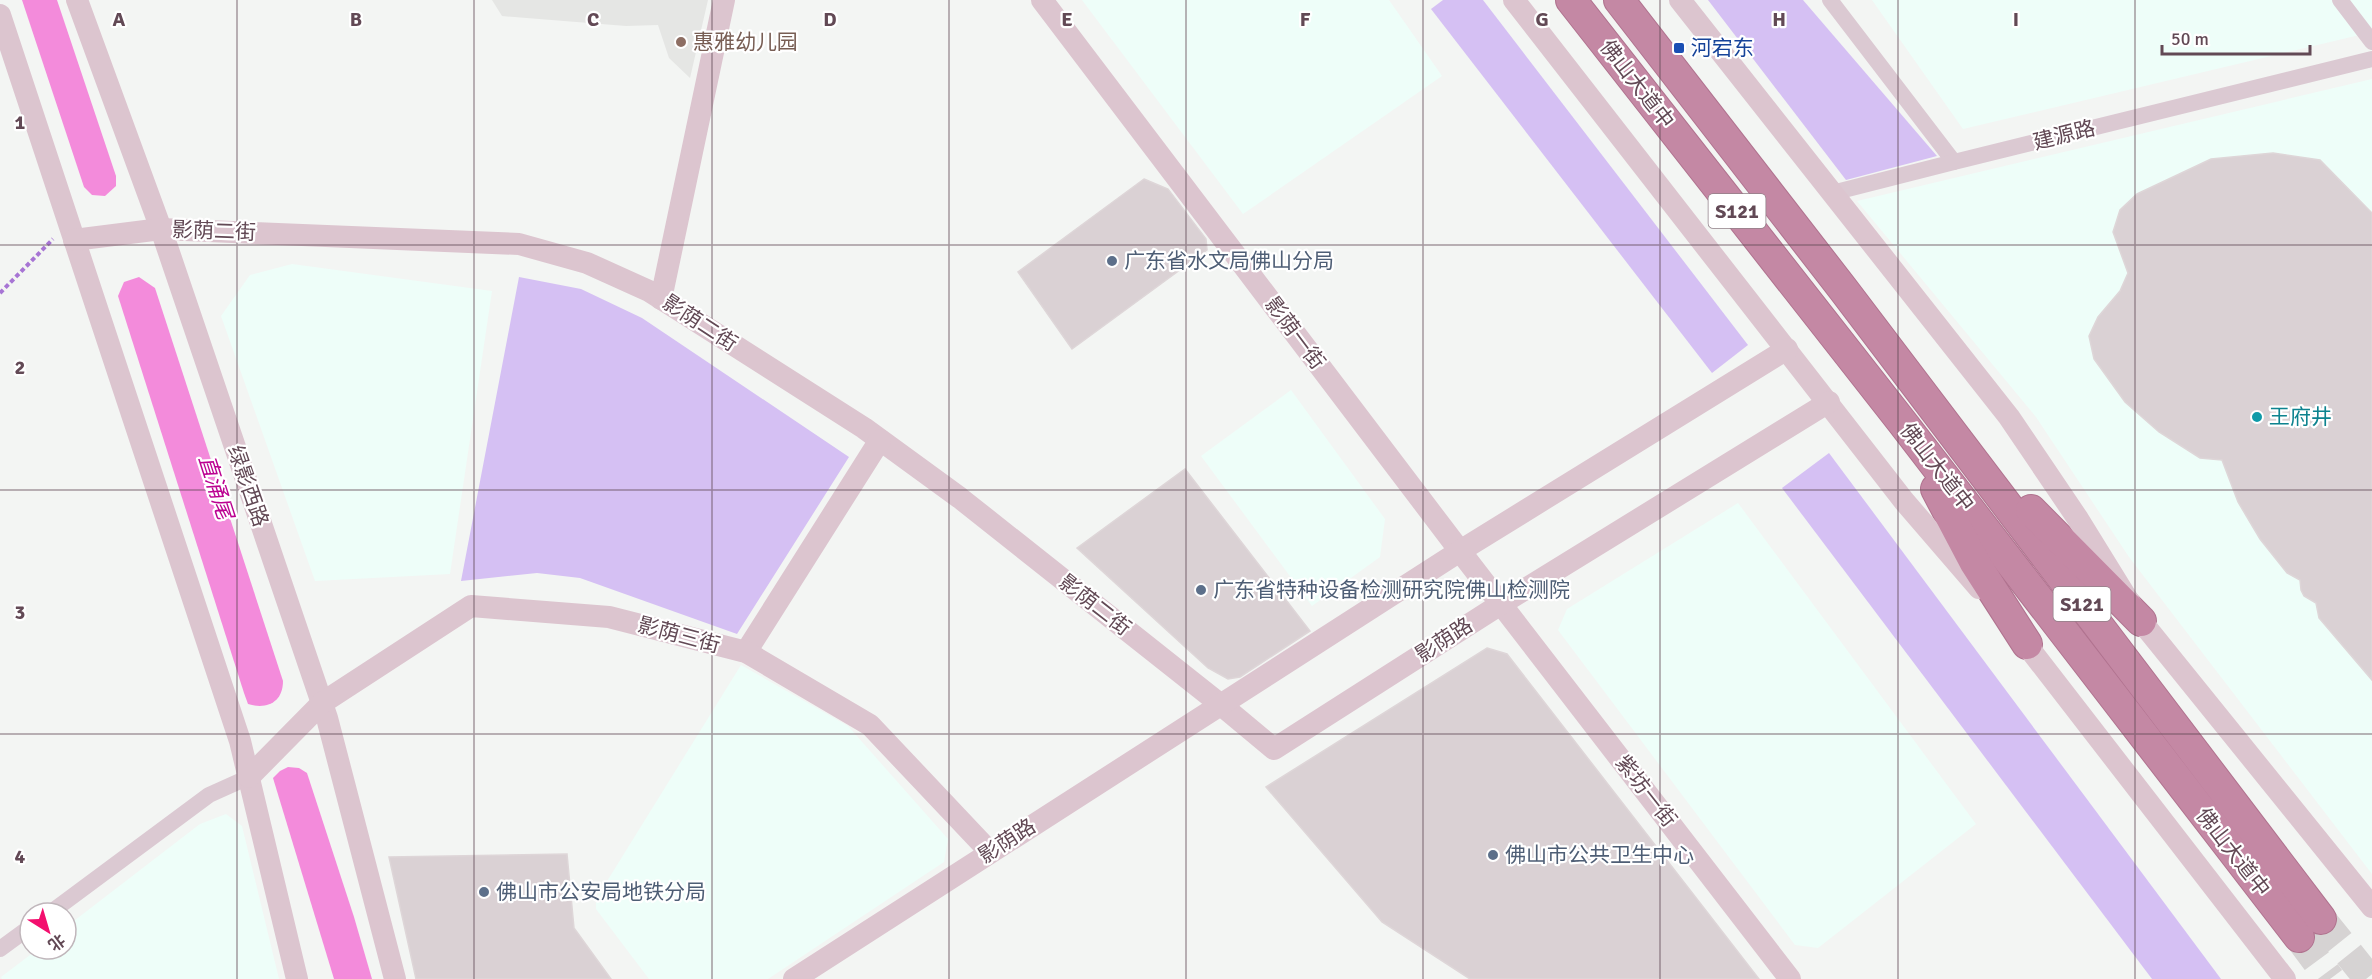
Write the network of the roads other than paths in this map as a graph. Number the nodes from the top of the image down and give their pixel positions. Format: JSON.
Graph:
{"nodes":[{"id":1,"x":77,"y":0,"type":"edge"},
{"id":2,"x":724,"y":0,"type":"edge"},
{"id":3,"x":1042,"y":0,"type":"edge"},
{"id":4,"x":1514,"y":0,"type":"edge"},
{"id":5,"x":1571,"y":0,"type":"edge"},
{"id":6,"x":1619,"y":0,"type":"edge"},
{"id":7,"x":1680,"y":0,"type":"edge"},
{"id":8,"x":1830,"y":0,"type":"edge"},
{"id":9,"x":2340,"y":0,"type":"edge"},
{"id":10,"x":0,"y":15,"type":"edge"},
{"id":11,"x":2372,"y":42,"type":"edge"},
{"id":12,"x":2372,"y":59,"type":"edge"},
{"id":13,"x":1954,"y":162,"type":"junction"},
{"id":14,"x":1832,"y":193,"type":"junction"},
{"id":15,"x":161,"y":228,"type":"junction"},
{"id":16,"x":71,"y":232,"type":"junction"},
{"id":17,"x":661,"y":299,"type":"junction"},
{"id":18,"x":1787,"y":349,"type":"junction"},
{"id":19,"x":1828,"y":402,"type":"junction"},
{"id":20,"x":1931,"y":405,"type":"junction"},
{"id":21,"x":1902,"y":422,"type":"junction"},
{"id":22,"x":880,"y":440,"type":"junction"},
{"id":23,"x":1460,"y":551,"type":"junction"},
{"id":24,"x":1501,"y":604,"type":"junction"},
{"id":25,"x":2141,"y":621,"type":"junction"},
{"id":26,"x":2027,"y":644,"type":"junction"},
{"id":27,"x":746,"y":652,"type":"junction"},
{"id":28,"x":322,"y":703,"type":"junction"},
{"id":29,"x":1220,"y":704,"type":"junction"},
{"id":30,"x":249,"y":777,"type":"junction"},
{"id":31,"x":990,"y":852,"type":"junction"},
{"id":32,"x":66,"y":901,"type":"edge"},
{"id":33,"x":2372,"y":907,"type":"edge"},
{"id":34,"x":2321,"y":919,"type":"tunnel mouth"},
{"id":35,"x":18,"y":936,"type":"edge"},
{"id":36,"x":2299,"y":937,"type":"tunnel mouth"},
{"id":37,"x":0,"y":950,"type":"edge"},
{"id":38,"x":297,"y":979,"type":"edge"},
{"id":39,"x":395,"y":979,"type":"edge"},
{"id":40,"x":794,"y":979,"type":"edge"},
{"id":41,"x":1790,"y":979,"type":"edge"},
{"id":42,"x":2285,"y":979,"type":"edge"}],
"edges":[{"from":1,"to":15,"type":"street","name":"绿影西路"},
{"from":2,"to":17,"type":"street"},
{"from":3,"to":23,"type":"street","name":"影荫一街"},
{"from":4,"to":18,"type":"street"},
{"from":5,"to":21,"type":"highway","name":"佛山大道中","number":"S121"},
{"from":6,"to":20,"type":"highway","name":"佛山大道中","number":"S121"},
{"from":7,"to":14,"type":"street"},
{"from":8,"to":13,"type":"street"},
{"from":9,"to":11,"type":"street"},
{"from":10,"to":16,"type":"street"},
{"from":12,"to":13,"type":"street","name":"建源路"},
{"from":13,"to":14,"type":"street","name":"建源路"},
{"from":14,"to":25,"type":"street"},
{"from":15,"to":16,"type":"street","name":"影荫二街"},
{"from":15,"to":17,"type":"street","name":"影荫二街"},
{"from":15,"to":28,"type":"street","name":"绿影西路"},
{"from":16,"to":30,"type":"street"},
{"from":17,"to":22,"type":"street","name":"影荫二街"},
{"from":18,"to":19,"type":"street"},
{"from":18,"to":23,"type":"street","name":"影荫路"},
{"from":19,"to":24,"type":"street","name":"影荫路"},
{"from":19,"to":26,"type":"street"},
{"from":20,"to":25,"type":"highway"},
{"from":20,"to":34,"type":"highway","name":"佛山大道中","number":"S121"},
{"from":21,"to":26,"type":"highway"},
{"from":21,"to":36,"type":"highway","name":"佛山大道中","number":"S121"},
{"from":22,"to":27,"type":"street"},
{"from":22,"to":29,"type":"street","name":"影荫二街"},
{"from":23,"to":24,"type":"street","name":"影荫一街"},
{"from":23,"to":29,"type":"street","name":"影荫路"},
{"from":24,"to":29,"type":"street","name":"影荫路"},
{"from":24,"to":41,"type":"street","name":"紫坊一街"},
{"from":25,"to":33,"type":"street"},
{"from":26,"to":42,"type":"street"},
{"from":27,"to":28,"type":"street","name":"影荫三街"},
{"from":27,"to":31,"type":"street","name":"影荫三街"},
{"from":28,"to":30,"type":"street","name":"影荫三街"},
{"from":28,"to":39,"type":"street","name":"绿影西路"},
{"from":29,"to":31,"type":"street","name":"影荫路"},
{"from":30,"to":32,"type":"street"},
{"from":30,"to":38,"type":"street"},
{"from":31,"to":40,"type":"street","name":"影荫路"},
{"from":35,"to":37,"type":"street"}]}
